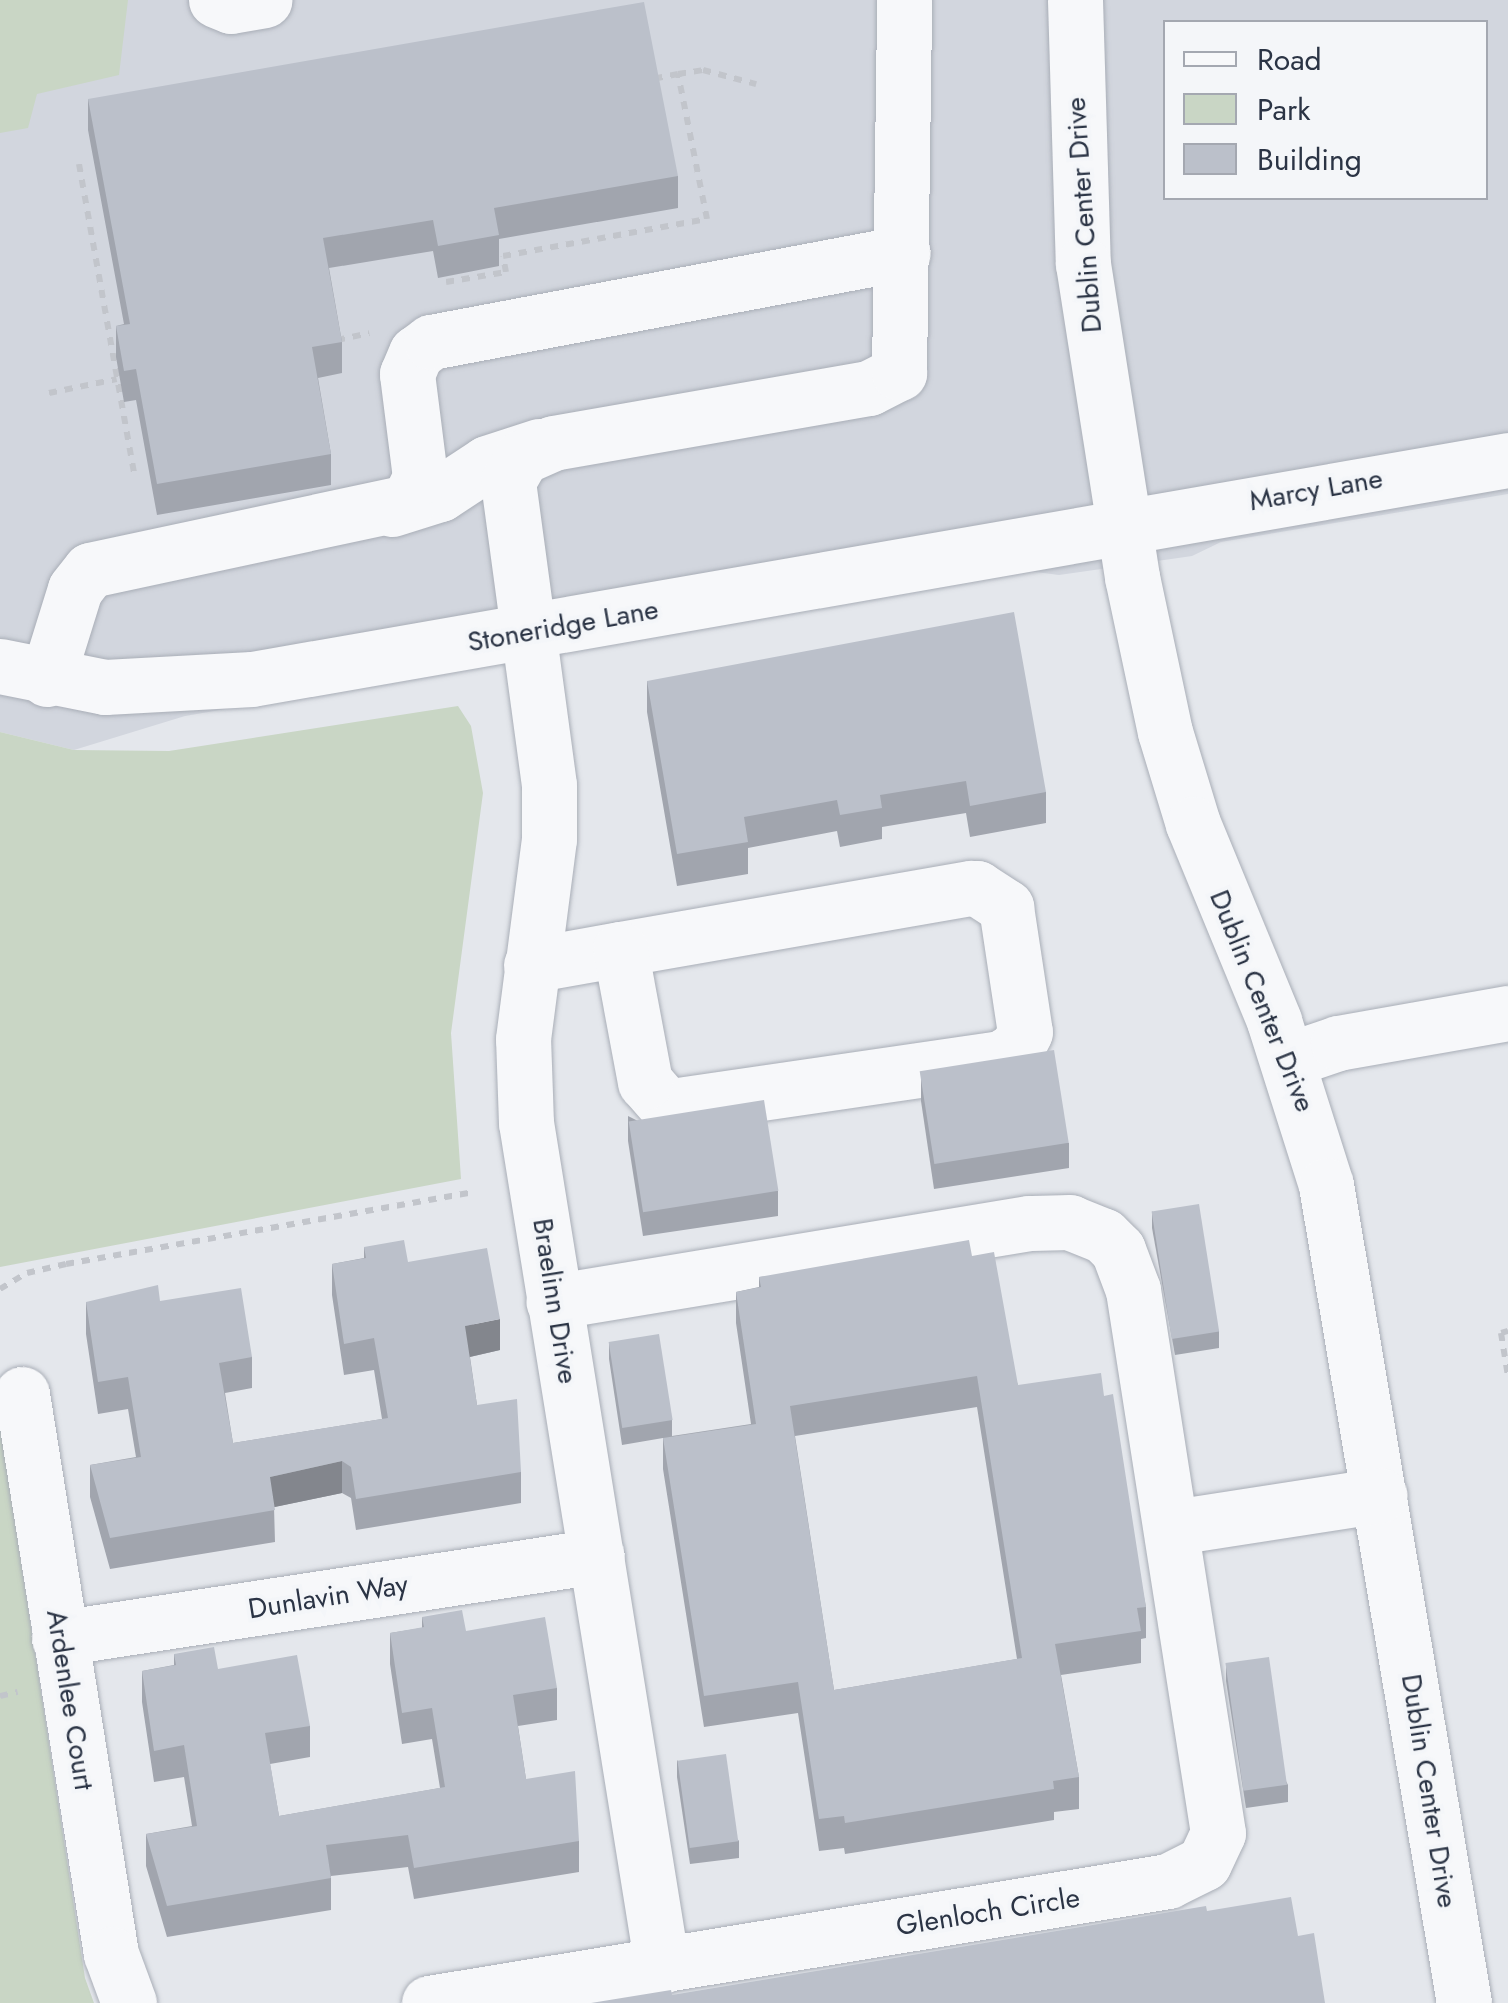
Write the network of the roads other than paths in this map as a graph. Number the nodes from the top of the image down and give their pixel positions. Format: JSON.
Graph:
{"nodes":[{"id":1,"x":216,"y":0,"type":"edge"},
{"id":2,"x":264,"y":0,"type":"edge"},
{"id":3,"x":904,"y":0,"type":"edge"},
{"id":4,"x":1075,"y":0,"type":"edge"},
{"id":5,"x":903,"y":253,"type":"junction"},
{"id":6,"x":554,"y":443,"type":"junction"},
{"id":7,"x":1508,"y":460,"type":"edge"},
{"id":8,"x":392,"y":509,"type":"junction"},
{"id":9,"x":1124,"y":524,"type":"junction"},
{"id":10,"x":533,"y":633,"type":"junction"},
{"id":11,"x":23,"y":673,"type":"edge"},
{"id":12,"x":620,"y":949,"type":"junction"},
{"id":13,"x":531,"y":965,"type":"junction"},
{"id":14,"x":1508,"y":1013,"type":"edge"},
{"id":15,"x":1288,"y":1060,"type":"junction"},
{"id":16,"x":554,"y":1302,"type":"junction"},
{"id":17,"x":22,"y":1394,"type":"dead end"},
{"id":18,"x":1380,"y":1495,"type":"junction"},
{"id":19,"x":1174,"y":1527,"type":"junction"},
{"id":20,"x":597,"y":1556,"type":"junction"},
{"id":21,"x":59,"y":1638,"type":"junction"},
{"id":22,"x":662,"y":1966,"type":"junction"},
{"id":23,"x":129,"y":2003,"type":"edge"},
{"id":24,"x":430,"y":2003,"type":"edge"},
{"id":25,"x":1464,"y":2003,"type":"edge"}],
"edges":[{"from":1,"to":2,"type":"street"},
{"from":3,"to":5,"type":"street"},
{"from":4,"to":9,"type":"street","name":"Dublin Center Drive"},
{"from":5,"to":6,"type":"street"},
{"from":5,"to":8,"type":"street"},
{"from":6,"to":8,"type":"street"},
{"from":6,"to":10,"type":"street","name":"Braelinn Drive"},
{"from":7,"to":9,"type":"street","name":"Marcy Lane"},
{"from":8,"to":11,"type":"street"},
{"from":9,"to":10,"type":"street","name":"Stoneridge Lane"},
{"from":9,"to":15,"type":"street","name":"Dublin Center Drive"},
{"from":10,"to":11,"type":"street","name":"Stoneridge Lane"},
{"from":10,"to":13,"type":"street","name":"Braelinn Drive"},
{"from":12,"to":12,"type":"street"},
{"from":12,"to":13,"type":"street"},
{"from":13,"to":16,"type":"street","name":"Braelinn Drive"},
{"from":14,"to":15,"type":"street"},
{"from":15,"to":18,"type":"street","name":"Dublin Center Drive"},
{"from":16,"to":19,"type":"street","name":"Glenloch Circle"},
{"from":16,"to":20,"type":"street","name":"Braelinn Drive"},
{"from":17,"to":21,"type":"street","name":"Ardenlee Court"},
{"from":18,"to":19,"type":"street"},
{"from":18,"to":25,"type":"street","name":"Dublin Center Drive"},
{"from":19,"to":22,"type":"street","name":"Glenloch Circle"},
{"from":20,"to":21,"type":"street","name":"Dunlavin Way"},
{"from":20,"to":22,"type":"street","name":"Braelinn Drive"},
{"from":21,"to":23,"type":"street","name":"Ardenlee Court"},
{"from":22,"to":24,"type":"street","name":"Glenloch Circle"}]}
